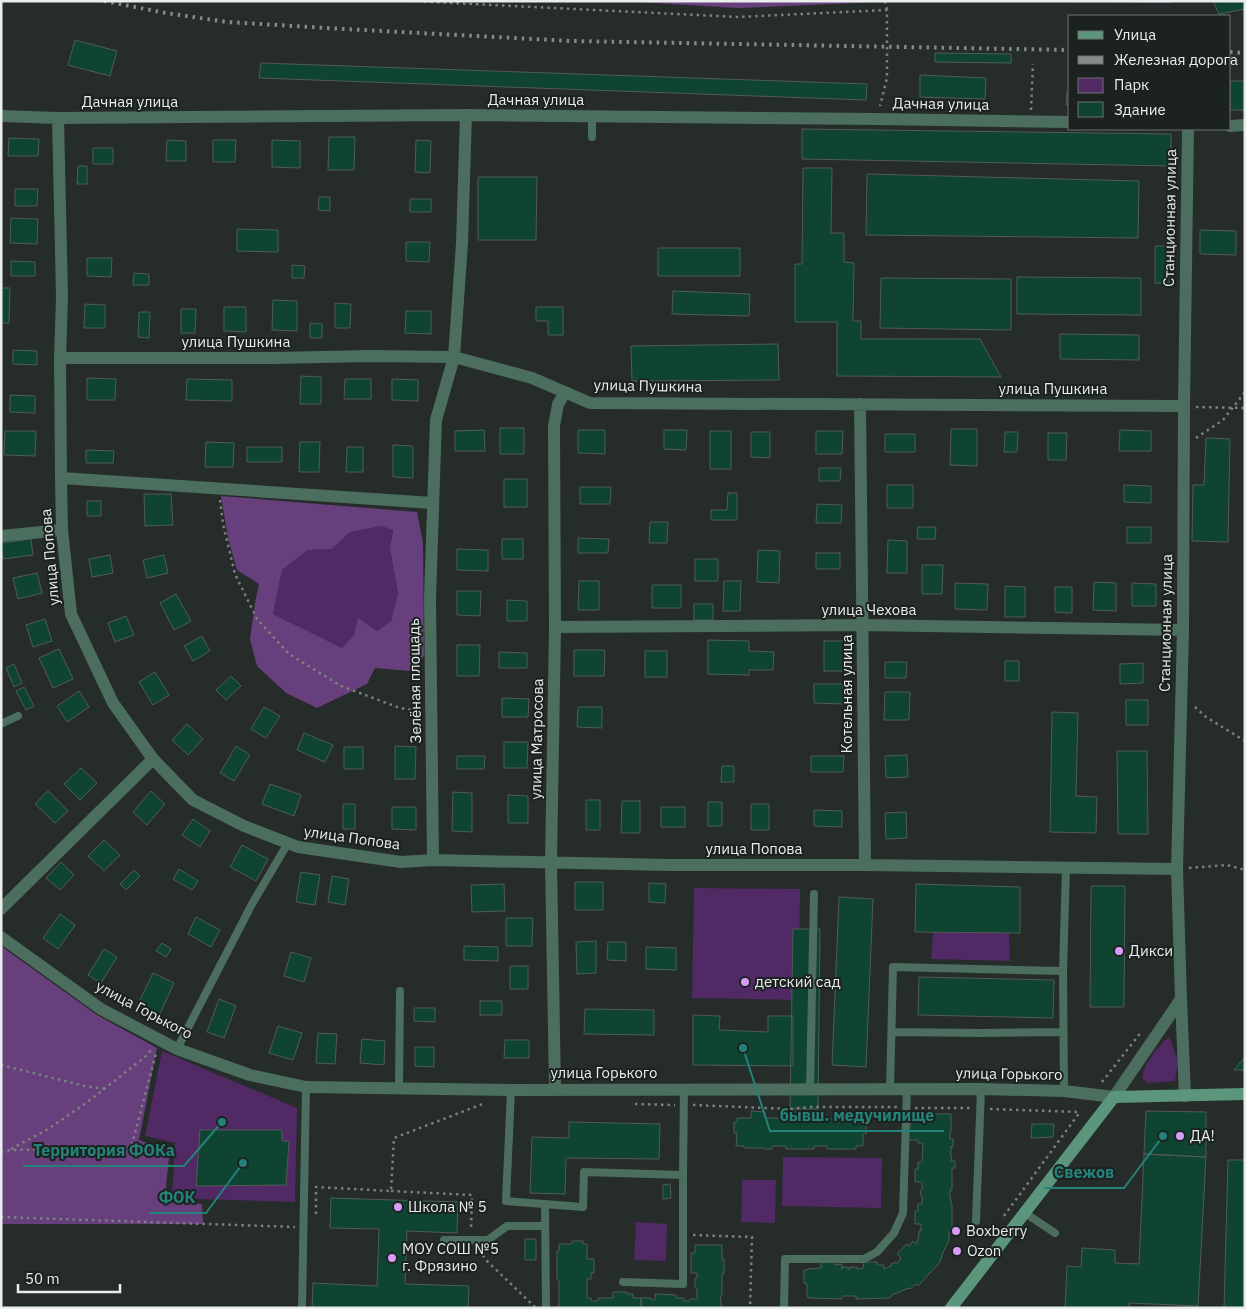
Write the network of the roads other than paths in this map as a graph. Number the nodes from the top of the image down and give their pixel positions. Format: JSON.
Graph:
{"nodes":[{"id":1,"x":4,"y":114,"type":"edge"},
{"id":2,"x":466,"y":116,"type":"junction"},
{"id":3,"x":592,"y":116,"type":"junction"},
{"id":4,"x":58,"y":118,"type":"junction"},
{"id":5,"x":1068,"y":122,"type":"edge"},
{"id":6,"x":1231,"y":126,"type":"edge"},
{"id":7,"x":1245,"y":126,"type":"edge"},
{"id":8,"x":1188,"y":130,"type":"edge"},
{"id":9,"x":592,"y":136,"type":"dead end"},
{"id":10,"x":454,"y":356,"type":"junction"},
{"id":11,"x":60,"y":358,"type":"junction"},
{"id":12,"x":565,"y":393,"type":"junction"},
{"id":13,"x":860,"y":404,"type":"junction"},
{"id":14,"x":1184,"y":406,"type":"junction"},
{"id":15,"x":61,"y":478,"type":"junction"},
{"id":16,"x":433,"y":503,"type":"junction"},
{"id":17,"x":62,"y":530,"type":"junction"},
{"id":18,"x":1,"y":536,"type":"edge"},
{"id":19,"x":863,"y":625,"type":"junction"},
{"id":20,"x":555,"y":628,"type":"junction"},
{"id":21,"x":1183,"y":630,"type":"junction"},
{"id":22,"x":18,"y":716,"type":"dead end"},
{"id":23,"x":1,"y":724,"type":"edge"},
{"id":24,"x":153,"y":759,"type":"junction"},
{"id":25,"x":288,"y":843,"type":"junction"},
{"id":26,"x":433,"y":860,"type":"junction"},
{"id":27,"x":551,"y":862,"type":"junction"},
{"id":28,"x":865,"y":865,"type":"junction"},
{"id":29,"x":1066,"y":867,"type":"junction"},
{"id":30,"x":1177,"y":869,"type":"junction"},
{"id":31,"x":814,"y":894,"type":"dead end"},
{"id":32,"x":1,"y":909,"type":"edge"},
{"id":33,"x":1,"y":937,"type":"edge"},
{"id":34,"x":1063,"y":971,"type":"junction"},
{"id":35,"x":400,"y":991,"type":"dead end"},
{"id":36,"x":1181,"y":999,"type":"junction"},
{"id":37,"x":892,"y":1032,"type":"junction"},
{"id":38,"x":1063,"y":1032,"type":"junction"},
{"id":39,"x":177,"y":1049,"type":"junction"},
{"id":40,"x":306,"y":1087,"type":"junction"},
{"id":41,"x":399,"y":1088,"type":"junction"},
{"id":42,"x":555,"y":1089,"type":"junction"},
{"id":43,"x":684,"y":1089,"type":"junction"},
{"id":44,"x":810,"y":1089,"type":"junction"},
{"id":45,"x":890,"y":1089,"type":"junction"},
{"id":46,"x":907,"y":1089,"type":"junction"},
{"id":47,"x":981,"y":1089,"type":"junction"},
{"id":48,"x":511,"y":1090,"type":"junction"},
{"id":49,"x":1064,"y":1091,"type":"junction"},
{"id":50,"x":1245,"y":1094,"type":"edge"},
{"id":51,"x":1184,"y":1096,"type":"junction"},
{"id":52,"x":1114,"y":1097,"type":"junction"},
{"id":53,"x":683,"y":1175,"type":"junction"},
{"id":54,"x":545,"y":1204,"type":"junction"},
{"id":55,"x":1025,"y":1213,"type":"junction"},
{"id":56,"x":976,"y":1221,"type":"dead end"},
{"id":57,"x":545,"y":1226,"type":"junction"},
{"id":58,"x":1055,"y":1233,"type":"dead end"},
{"id":59,"x":444,"y":1240,"type":"dead end"},
{"id":60,"x":623,"y":1282,"type":"dead end"},
{"id":61,"x":302,"y":1308,"type":"edge"},
{"id":62,"x":546,"y":1308,"type":"edge"},
{"id":63,"x":784,"y":1308,"type":"edge"},
{"id":64,"x":951,"y":1308,"type":"edge"}],
"edges":[{"from":1,"to":4,"type":"street","name":"Дачная улица"},
{"from":2,"to":3,"type":"street","name":"Дачная улица"},
{"from":2,"to":4,"type":"street","name":"Дачная улица"},
{"from":2,"to":10,"type":"street","name":"Зелёная площадь"},
{"from":3,"to":5,"type":"street","name":"Дачная улица"},
{"from":3,"to":9,"type":"lane"},
{"from":4,"to":11,"type":"street","name":"улица Попова"},
{"from":6,"to":7,"type":"street"},
{"from":8,"to":14,"type":"street","name":"Станционная улица"},
{"from":10,"to":11,"type":"street","name":"улица Пушкина"},
{"from":10,"to":12,"type":"street","name":"улица Пушкина"},
{"from":10,"to":16,"type":"street","name":"Зелёная площадь"},
{"from":11,"to":15,"type":"street","name":"улица Попова"},
{"from":12,"to":13,"type":"street","name":"улица Пушкина"},
{"from":12,"to":20,"type":"street","name":"улица Матросова"},
{"from":13,"to":14,"type":"street","name":"улица Пушкина"},
{"from":13,"to":19,"type":"street","name":"Котельная улица"},
{"from":14,"to":21,"type":"street","name":"Станционная улица"},
{"from":15,"to":16,"type":"street"},
{"from":15,"to":17,"type":"street","name":"улица Попова"},
{"from":16,"to":26,"type":"street","name":"Зелёная площадь"},
{"from":17,"to":18,"type":"street"},
{"from":17,"to":24,"type":"street","name":"улица Попова"},
{"from":19,"to":20,"type":"street","name":"улица Чехова"},
{"from":19,"to":21,"type":"street","name":"улица Чехова"},
{"from":19,"to":28,"type":"street","name":"Котельная улица"},
{"from":20,"to":27,"type":"street","name":"улица Матросова"},
{"from":21,"to":30,"type":"street","name":"Станционная улица"},
{"from":22,"to":23,"type":"lane"},
{"from":24,"to":25,"type":"street","name":"улица Попова"},
{"from":24,"to":32,"type":"street"},
{"from":25,"to":26,"type":"street","name":"улица Попова"},
{"from":25,"to":39,"type":"lane"},
{"from":26,"to":27,"type":"street","name":"улица Попова"},
{"from":27,"to":28,"type":"street","name":"улица Попова"},
{"from":27,"to":42,"type":"street","name":"улица Матросова"},
{"from":28,"to":29,"type":"street","name":"улица Попова"},
{"from":29,"to":30,"type":"street","name":"улица Попова"},
{"from":29,"to":34,"type":"lane"},
{"from":30,"to":36,"type":"street","name":"Станционная улица"},
{"from":31,"to":44,"type":"lane"},
{"from":33,"to":39,"type":"street","name":"улица Горького"},
{"from":34,"to":37,"type":"lane"},
{"from":34,"to":38,"type":"lane"},
{"from":35,"to":41,"type":"lane"},
{"from":36,"to":51,"type":"street","name":"Станционная улица"},
{"from":36,"to":52,"type":"street"},
{"from":37,"to":38,"type":"lane"},
{"from":37,"to":45,"type":"lane"},
{"from":38,"to":49,"type":"lane"},
{"from":39,"to":40,"type":"street","name":"улица Горького"},
{"from":40,"to":41,"type":"street","name":"улица Горького"},
{"from":40,"to":61,"type":"lane"},
{"from":41,"to":48,"type":"street","name":"улица Горького"},
{"from":42,"to":43,"type":"street","name":"улица Горького"},
{"from":42,"to":48,"type":"street","name":"улица Горького"},
{"from":43,"to":44,"type":"street","name":"улица Горького"},
{"from":43,"to":53,"type":"lane"},
{"from":44,"to":45,"type":"street","name":"улица Горького"},
{"from":45,"to":46,"type":"street","name":"улица Горького"},
{"from":46,"to":47,"type":"street","name":"улица Горького"},
{"from":46,"to":63,"type":"lane"},
{"from":47,"to":49,"type":"street","name":"улица Горького"},
{"from":47,"to":56,"type":"lane"},
{"from":48,"to":54,"type":"lane"},
{"from":49,"to":52,"type":"street","name":"улица Горького"},
{"from":50,"to":51,"type":"street","name":"улица Горького"},
{"from":51,"to":52,"type":"street","name":"улица Горького"},
{"from":52,"to":55,"type":"street"},
{"from":53,"to":54,"type":"lane"},
{"from":53,"to":60,"type":"lane"},
{"from":54,"to":57,"type":"lane"},
{"from":55,"to":58,"type":"lane"},
{"from":55,"to":64,"type":"street"},
{"from":57,"to":59,"type":"lane"},
{"from":57,"to":62,"type":"lane"}]}
